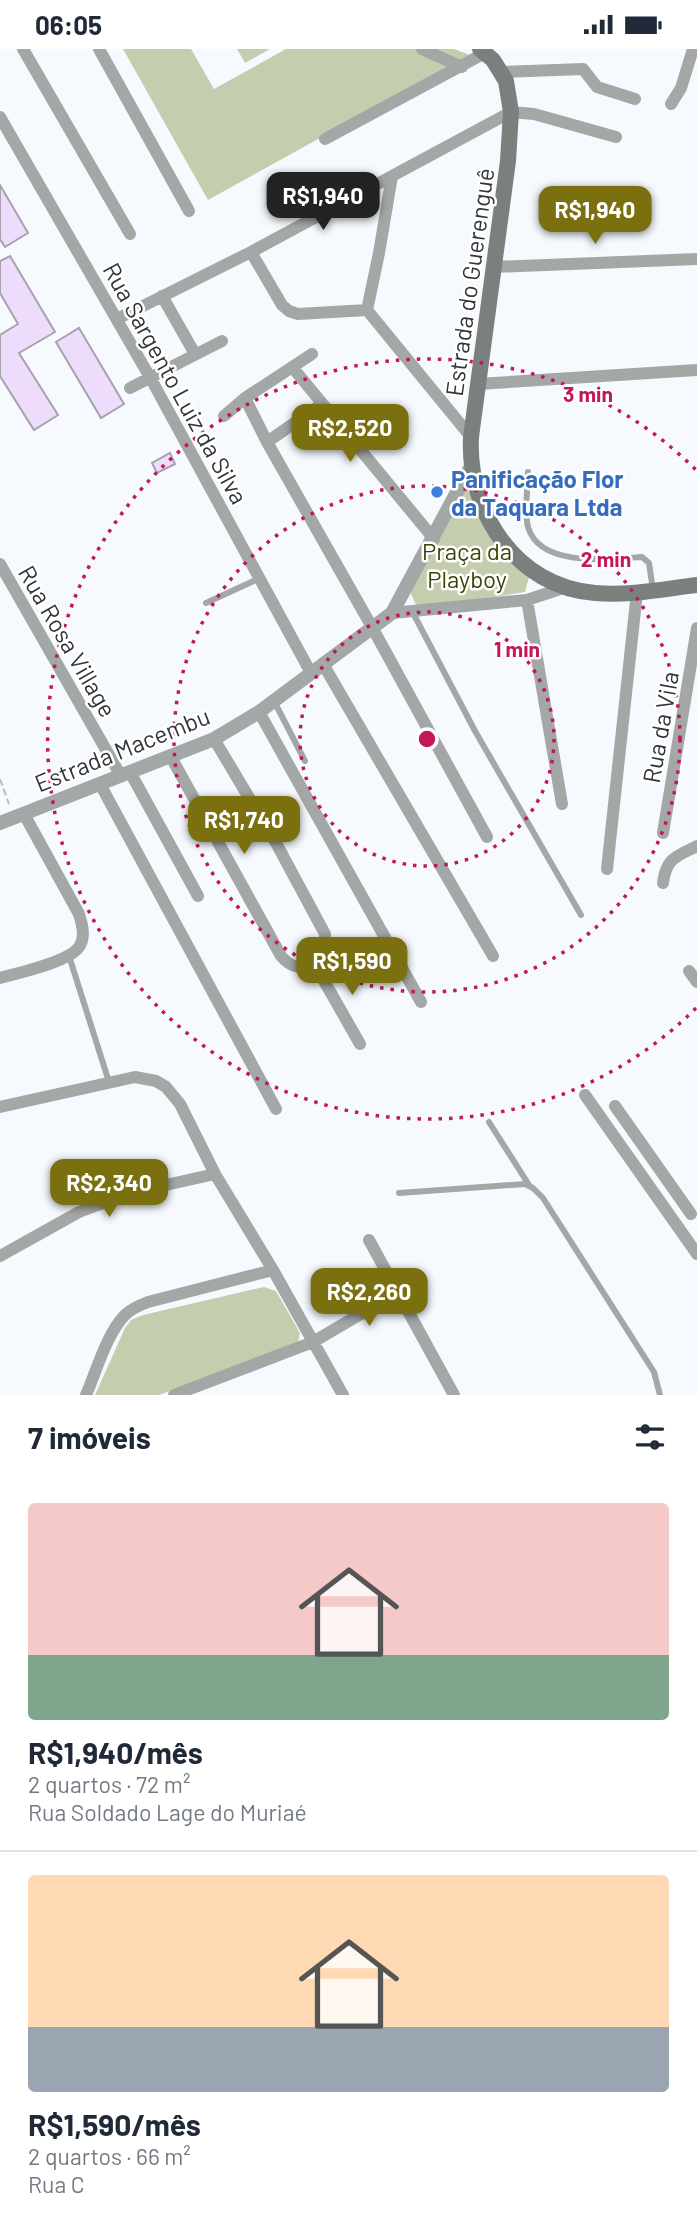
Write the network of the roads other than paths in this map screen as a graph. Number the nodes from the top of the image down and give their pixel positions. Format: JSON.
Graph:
{"nodes":[{"id":1,"x":23,"y":49,"type":"edge"},
{"id":2,"x":99,"y":49,"type":"edge"},
{"id":3,"x":422,"y":49,"type":"edge"},
{"id":4,"x":693,"y":49,"type":"edge"},
{"id":5,"x":482,"y":51,"type":"edge"},
{"id":6,"x":461,"y":67,"type":"junction"},
{"id":7,"x":502,"y":72,"type":"junction"},
{"id":8,"x":635,"y":99,"type":"dead end"},
{"id":9,"x":671,"y":104,"type":"dead end"},
{"id":10,"x":512,"y":112,"type":"junction"},
{"id":11,"x":0,"y":117,"type":"edge"},
{"id":12,"x":616,"y":137,"type":"dead end"},
{"id":13,"x":325,"y":139,"type":"dead end"},
{"id":14,"x":392,"y":176,"type":"junction"},
{"id":15,"x":189,"y":211,"type":"dead end"},
{"id":16,"x":130,"y":234,"type":"dead end"},
{"id":17,"x":251,"y":252,"type":"junction"},
{"id":18,"x":697,"y":259,"type":"edge"},
{"id":19,"x":493,"y":267,"type":"junction"},
{"id":20,"x":162,"y":296,"type":"junction"},
{"id":21,"x":367,"y":310,"type":"junction"},
{"id":22,"x":117,"y":319,"type":"junction"},
{"id":23,"x":222,"y":341,"type":"dead end"},
{"id":24,"x":195,"y":354,"type":"junction"},
{"id":25,"x":312,"y":354,"type":"dead end"},
{"id":26,"x":293,"y":368,"type":"junction"},
{"id":27,"x":697,"y":370,"type":"edge"},
{"id":28,"x":151,"y":379,"type":"junction"},
{"id":29,"x":478,"y":384,"type":"junction"},
{"id":30,"x":130,"y":388,"type":"dead end"},
{"id":31,"x":245,"y":398,"type":"junction"},
{"id":32,"x":322,"y":404,"type":"junction"},
{"id":33,"x":224,"y":416,"type":"dead end"},
{"id":34,"x":471,"y":437,"type":"junction"},
{"id":35,"x":267,"y":442,"type":"junction"},
{"id":36,"x":471,"y":466,"type":"junction"},
{"id":37,"x":528,"y":472,"type":"dead end"},
{"id":38,"x":434,"y":538,"type":"junction"},
{"id":39,"x":0,"y":563,"type":"edge"},
{"id":40,"x":260,"y":578,"type":"junction"},
{"id":41,"x":697,"y":585,"type":"edge"},
{"id":42,"x":566,"y":587,"type":"junction"},
{"id":43,"x":645,"y":591,"type":"junction"},
{"id":44,"x":527,"y":600,"type":"junction"},
{"id":45,"x":206,"y":603,"type":"dead end"},
{"id":46,"x":412,"y":611,"type":"junction"},
{"id":47,"x":393,"y":613,"type":"junction"},
{"id":48,"x":372,"y":627,"type":"junction"},
{"id":49,"x":697,"y":628,"type":"edge"},
{"id":50,"x":317,"y":668,"type":"junction"},
{"id":51,"x":274,"y":701,"type":"junction"},
{"id":52,"x":259,"y":712,"type":"junction"},
{"id":53,"x":214,"y":739,"type":"junction"},
{"id":54,"x":171,"y":757,"type":"junction"},
{"id":55,"x":306,"y":761,"type":"dead end"},
{"id":56,"x":125,"y":774,"type":"junction"},
{"id":57,"x":100,"y":784,"type":"junction"},
{"id":58,"x":562,"y":804,"type":"dead end"},
{"id":59,"x":13,"y":818,"type":"edge"},
{"id":60,"x":663,"y":833,"type":"dead end"},
{"id":61,"x":487,"y":837,"type":"dead end"},
{"id":62,"x":697,"y":846,"type":"edge"},
{"id":63,"x":607,"y":869,"type":"dead end"},
{"id":64,"x":663,"y":883,"type":"dead end"},
{"id":65,"x":198,"y":897,"type":"dead end"},
{"id":66,"x":581,"y":915,"type":"dead end"},
{"id":67,"x":69,"y":956,"type":"junction"},
{"id":68,"x":493,"y":956,"type":"dead end"},
{"id":69,"x":316,"y":965,"type":"junction"},
{"id":70,"x":0,"y":978,"type":"edge"},
{"id":71,"x":421,"y":1002,"type":"dead end"},
{"id":72,"x":360,"y":1044,"type":"dead end"},
{"id":73,"x":109,"y":1082,"type":"junction"},
{"id":74,"x":585,"y":1095,"type":"dead end"},
{"id":75,"x":615,"y":1106,"type":"dead end"},
{"id":76,"x":0,"y":1107,"type":"edge"},
{"id":77,"x":276,"y":1109,"type":"dead end"},
{"id":78,"x":489,"y":1122,"type":"dead end"},
{"id":79,"x":215,"y":1174,"type":"junction"},
{"id":80,"x":529,"y":1185,"type":"junction"},
{"id":81,"x":399,"y":1193,"type":"dead end"},
{"id":82,"x":694,"y":1212,"type":"edge"},
{"id":83,"x":676,"y":1223,"type":"junction"},
{"id":84,"x":369,"y":1240,"type":"dead end"},
{"id":85,"x":697,"y":1254,"type":"edge"},
{"id":86,"x":0,"y":1256,"type":"edge"},
{"id":87,"x":273,"y":1270,"type":"junction"},
{"id":88,"x":398,"y":1292,"type":"junction"},
{"id":89,"x":313,"y":1342,"type":"junction"},
{"id":90,"x":86,"y":1395,"type":"edge"},
{"id":91,"x":174,"y":1395,"type":"edge"},
{"id":92,"x":343,"y":1395,"type":"edge"},
{"id":93,"x":454,"y":1395,"type":"edge"},
{"id":94,"x":660,"y":1395,"type":"edge"}],
"edges":[{"from":1,"to":16,"type":"street"},
{"from":2,"to":15,"type":"street"},
{"from":3,"to":6,"type":"street"},
{"from":4,"to":9,"type":"street"},
{"from":5,"to":6,"type":"street"},
{"from":5,"to":7,"type":"main road","name":"Estrada do Guerenguê"},
{"from":6,"to":13,"type":"street"},
{"from":7,"to":8,"type":"street"},
{"from":7,"to":10,"type":"main road","name":"Estrada do Guerenguê"},
{"from":10,"to":12,"type":"street"},
{"from":10,"to":14,"type":"street"},
{"from":10,"to":19,"type":"main road","name":"Estrada do Guerenguê"},
{"from":11,"to":22,"type":"street","name":"Rua Sargento Luiz da Silva"},
{"from":14,"to":17,"type":"street"},
{"from":14,"to":21,"type":"street"},
{"from":17,"to":20,"type":"street"},
{"from":17,"to":21,"type":"street"},
{"from":18,"to":19,"type":"street"},
{"from":19,"to":29,"type":"main road","name":"Estrada do Guerenguê"},
{"from":20,"to":22,"type":"street"},
{"from":20,"to":24,"type":"street"},
{"from":21,"to":34,"type":"street"},
{"from":22,"to":28,"type":"street","name":"Rua Sargento Luiz da Silva"},
{"from":23,"to":24,"type":"street"},
{"from":24,"to":28,"type":"street"},
{"from":25,"to":26,"type":"street"},
{"from":26,"to":31,"type":"street"},
{"from":26,"to":32,"type":"street"},
{"from":27,"to":29,"type":"street"},
{"from":28,"to":30,"type":"street"},
{"from":28,"to":40,"type":"street","name":"Rua Sargento Luiz da Silva"},
{"from":29,"to":34,"type":"main road","name":"Estrada do Guerenguê"},
{"from":31,"to":33,"type":"street"},
{"from":31,"to":35,"type":"street"},
{"from":32,"to":35,"type":"street"},
{"from":32,"to":38,"type":"street"},
{"from":34,"to":36,"type":"main road","name":"Estrada do Guerenguê"},
{"from":35,"to":48,"type":"street"},
{"from":36,"to":38,"type":"street","name":"Estrada Macembu"},
{"from":36,"to":42,"type":"main road","name":"Estrada do Guerenguê"},
{"from":37,"to":43,"type":"lane"},
{"from":38,"to":47,"type":"street","name":"Estrada Macembu"},
{"from":39,"to":56,"type":"street","name":"Rua Rosa Village"},
{"from":40,"to":45,"type":"lane"},
{"from":40,"to":50,"type":"street","name":"Rua Sargento Luiz da Silva"},
{"from":41,"to":43,"type":"main road","name":"Estrada do Guerenguê"},
{"from":42,"to":43,"type":"main road","name":"Estrada do Guerenguê"},
{"from":42,"to":44,"type":"street","name":"Estrada Macembu"},
{"from":43,"to":63,"type":"street"},
{"from":44,"to":46,"type":"street","name":"Estrada Macembu"},
{"from":44,"to":58,"type":"street"},
{"from":46,"to":47,"type":"street","name":"Estrada Macembu"},
{"from":46,"to":66,"type":"lane"},
{"from":47,"to":48,"type":"street","name":"Estrada Macembu"},
{"from":48,"to":50,"type":"street","name":"Estrada Macembu"},
{"from":48,"to":61,"type":"street"},
{"from":49,"to":60,"type":"street","name":"Rua da Vila"},
{"from":50,"to":51,"type":"street","name":"Estrada Macembu"},
{"from":50,"to":68,"type":"street","name":"Rua Sargento Luiz da Silva"},
{"from":51,"to":52,"type":"street","name":"Estrada Macembu"},
{"from":51,"to":55,"type":"lane"},
{"from":52,"to":53,"type":"street","name":"Estrada Macembu"},
{"from":52,"to":71,"type":"street"},
{"from":53,"to":54,"type":"street","name":"Estrada Macembu"},
{"from":53,"to":69,"type":"street"},
{"from":54,"to":56,"type":"street","name":"Estrada Macembu"},
{"from":54,"to":69,"type":"street"},
{"from":56,"to":57,"type":"street","name":"Estrada Macembu"},
{"from":56,"to":65,"type":"street","name":"Rua Rosa Village"},
{"from":57,"to":59,"type":"street","name":"Estrada Macembu"},
{"from":57,"to":77,"type":"street"},
{"from":59,"to":67,"type":"street"},
{"from":62,"to":64,"type":"street"},
{"from":67,"to":70,"type":"street"},
{"from":67,"to":73,"type":"lane"},
{"from":69,"to":72,"type":"street"},
{"from":73,"to":76,"type":"street"},
{"from":73,"to":79,"type":"street"},
{"from":74,"to":83,"type":"street"},
{"from":75,"to":82,"type":"street"},
{"from":78,"to":80,"type":"lane"},
{"from":79,"to":86,"type":"street"},
{"from":79,"to":87,"type":"street"},
{"from":80,"to":81,"type":"lane"},
{"from":80,"to":94,"type":"lane"},
{"from":82,"to":83,"type":"street"},
{"from":83,"to":85,"type":"street"},
{"from":84,"to":88,"type":"street"},
{"from":87,"to":89,"type":"street"},
{"from":87,"to":90,"type":"street"},
{"from":88,"to":89,"type":"street"},
{"from":88,"to":93,"type":"street"},
{"from":89,"to":91,"type":"street"},
{"from":89,"to":92,"type":"street"}]}
